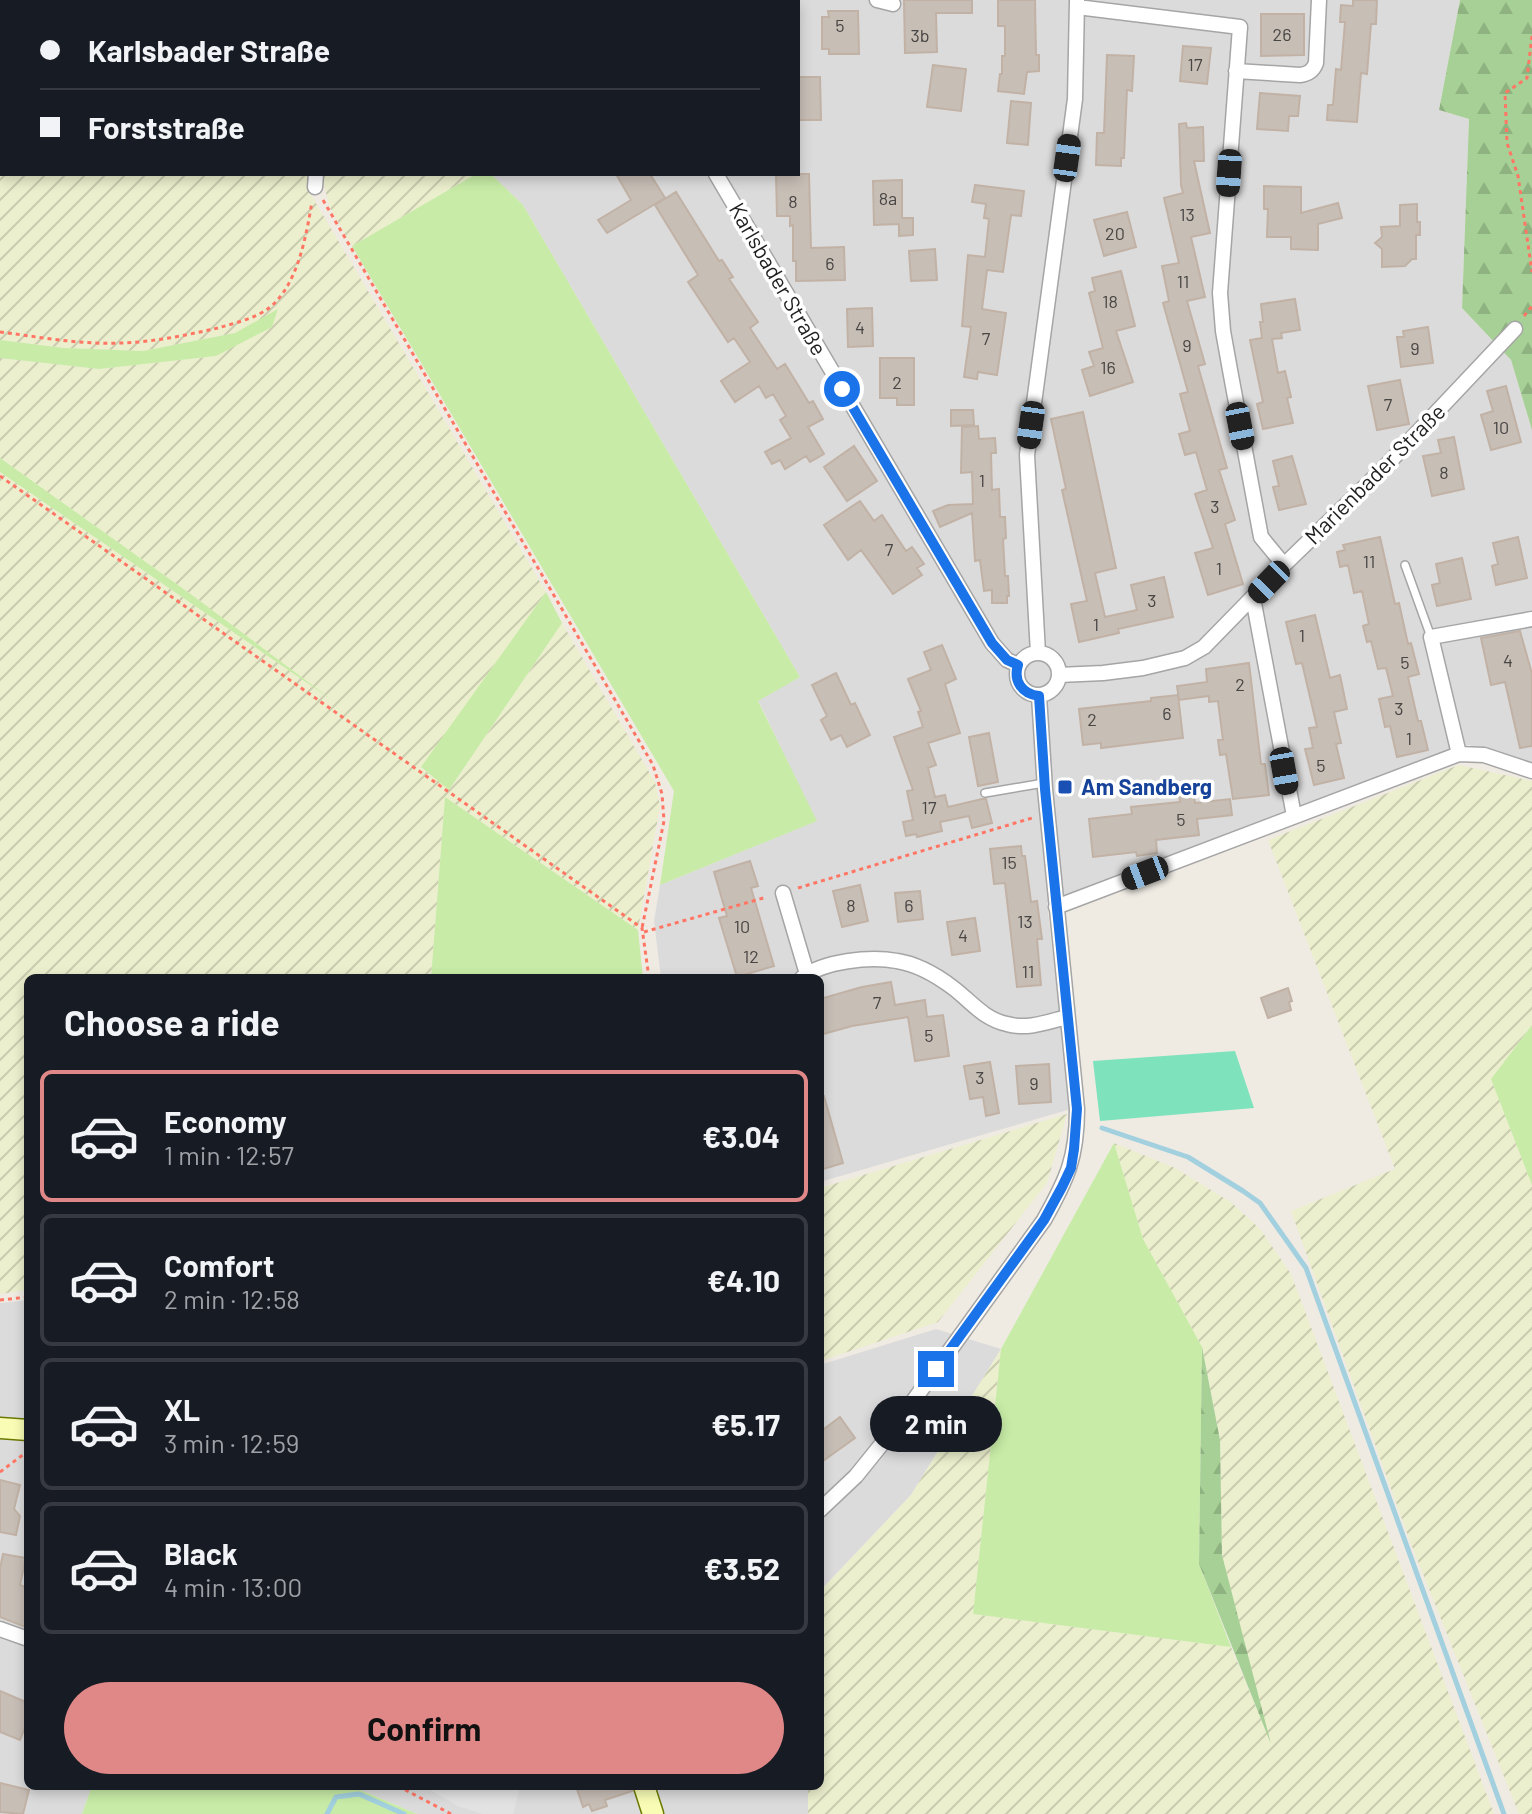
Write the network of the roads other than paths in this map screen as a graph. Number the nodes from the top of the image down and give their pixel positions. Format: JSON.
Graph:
{"nodes":[{"id":1,"x":877,"y":0,"type":"edge"},
{"id":2,"x":1319,"y":0,"type":"edge"},
{"id":3,"x":1077,"y":3,"type":"edge"},
{"id":4,"x":893,"y":4,"type":"dead end"},
{"id":5,"x":1236,"y":71,"type":"junction"},
{"id":6,"x":717,"y":176,"type":"edge"},
{"id":7,"x":1515,"y":329,"type":"dead end"},
{"id":8,"x":1284,"y":565,"type":"junction"},
{"id":9,"x":1405,"y":565,"type":"dead end"},
{"id":10,"x":1253,"y":598,"type":"junction"},
{"id":11,"x":1532,"y":619,"type":"edge"},
{"id":12,"x":1431,"y":637,"type":"junction"},
{"id":13,"x":1038,"y":653,"type":"junction"},
{"id":14,"x":1018,"y":665,"type":"junction"},
{"id":15,"x":1059,"y":675,"type":"junction"},
{"id":16,"x":1039,"y":696,"type":"junction"},
{"id":17,"x":1459,"y":754,"type":"junction"},
{"id":18,"x":1532,"y":771,"type":"edge"},
{"id":19,"x":1044,"y":783,"type":"junction"},
{"id":20,"x":985,"y":793,"type":"dead end"},
{"id":21,"x":1294,"y":816,"type":"junction"},
{"id":22,"x":783,"y":893,"type":"road end"},
{"id":23,"x":1056,"y":907,"type":"junction"},
{"id":24,"x":803,"y":974,"type":"edge"},
{"id":25,"x":810,"y":974,"type":"edge"},
{"id":26,"x":1067,"y":1017,"type":"junction"},
{"id":27,"x":0,"y":1428,"type":"edge"},
{"id":28,"x":24,"y":1430,"type":"edge"},
{"id":29,"x":824,"y":1506,"type":"edge"},
{"id":30,"x":0,"y":1629,"type":"edge"},
{"id":31,"x":24,"y":1638,"type":"edge"},
{"id":32,"x":645,"y":1790,"type":"edge"},
{"id":33,"x":653,"y":1814,"type":"edge"}],
"edges":[{"from":1,"to":4,"type":"street"},
{"from":2,"to":5,"type":"street"},
{"from":3,"to":5,"type":"street"},
{"from":3,"to":13,"type":"street"},
{"from":5,"to":8,"type":"street"},
{"from":6,"to":14,"type":"street","name":"Karlsbader Straße"},
{"from":7,"to":8,"type":"street","name":"Marienbader Straße"},
{"from":8,"to":10,"type":"street","name":"Marienbader Straße"},
{"from":9,"to":12,"type":"lane"},
{"from":10,"to":15,"type":"street","name":"Marienbader Straße"},
{"from":10,"to":21,"type":"street"},
{"from":11,"to":12,"type":"street"},
{"from":12,"to":17,"type":"street"},
{"from":13,"to":14,"type":"street"},
{"from":13,"to":15,"type":"street"},
{"from":14,"to":16,"type":"street"},
{"from":15,"to":16,"type":"street"},
{"from":16,"to":19,"type":"street"},
{"from":17,"to":18,"type":"street"},
{"from":17,"to":21,"type":"street"},
{"from":19,"to":20,"type":"lane"},
{"from":19,"to":23,"type":"street"},
{"from":21,"to":23,"type":"street"},
{"from":22,"to":24,"type":"street"},
{"from":23,"to":26,"type":"street"},
{"from":25,"to":26,"type":"street"},
{"from":26,"to":29,"type":"street"},
{"from":27,"to":28,"type":"main road"},
{"from":30,"to":31,"type":"street"},
{"from":32,"to":33,"type":"main road"}]}
